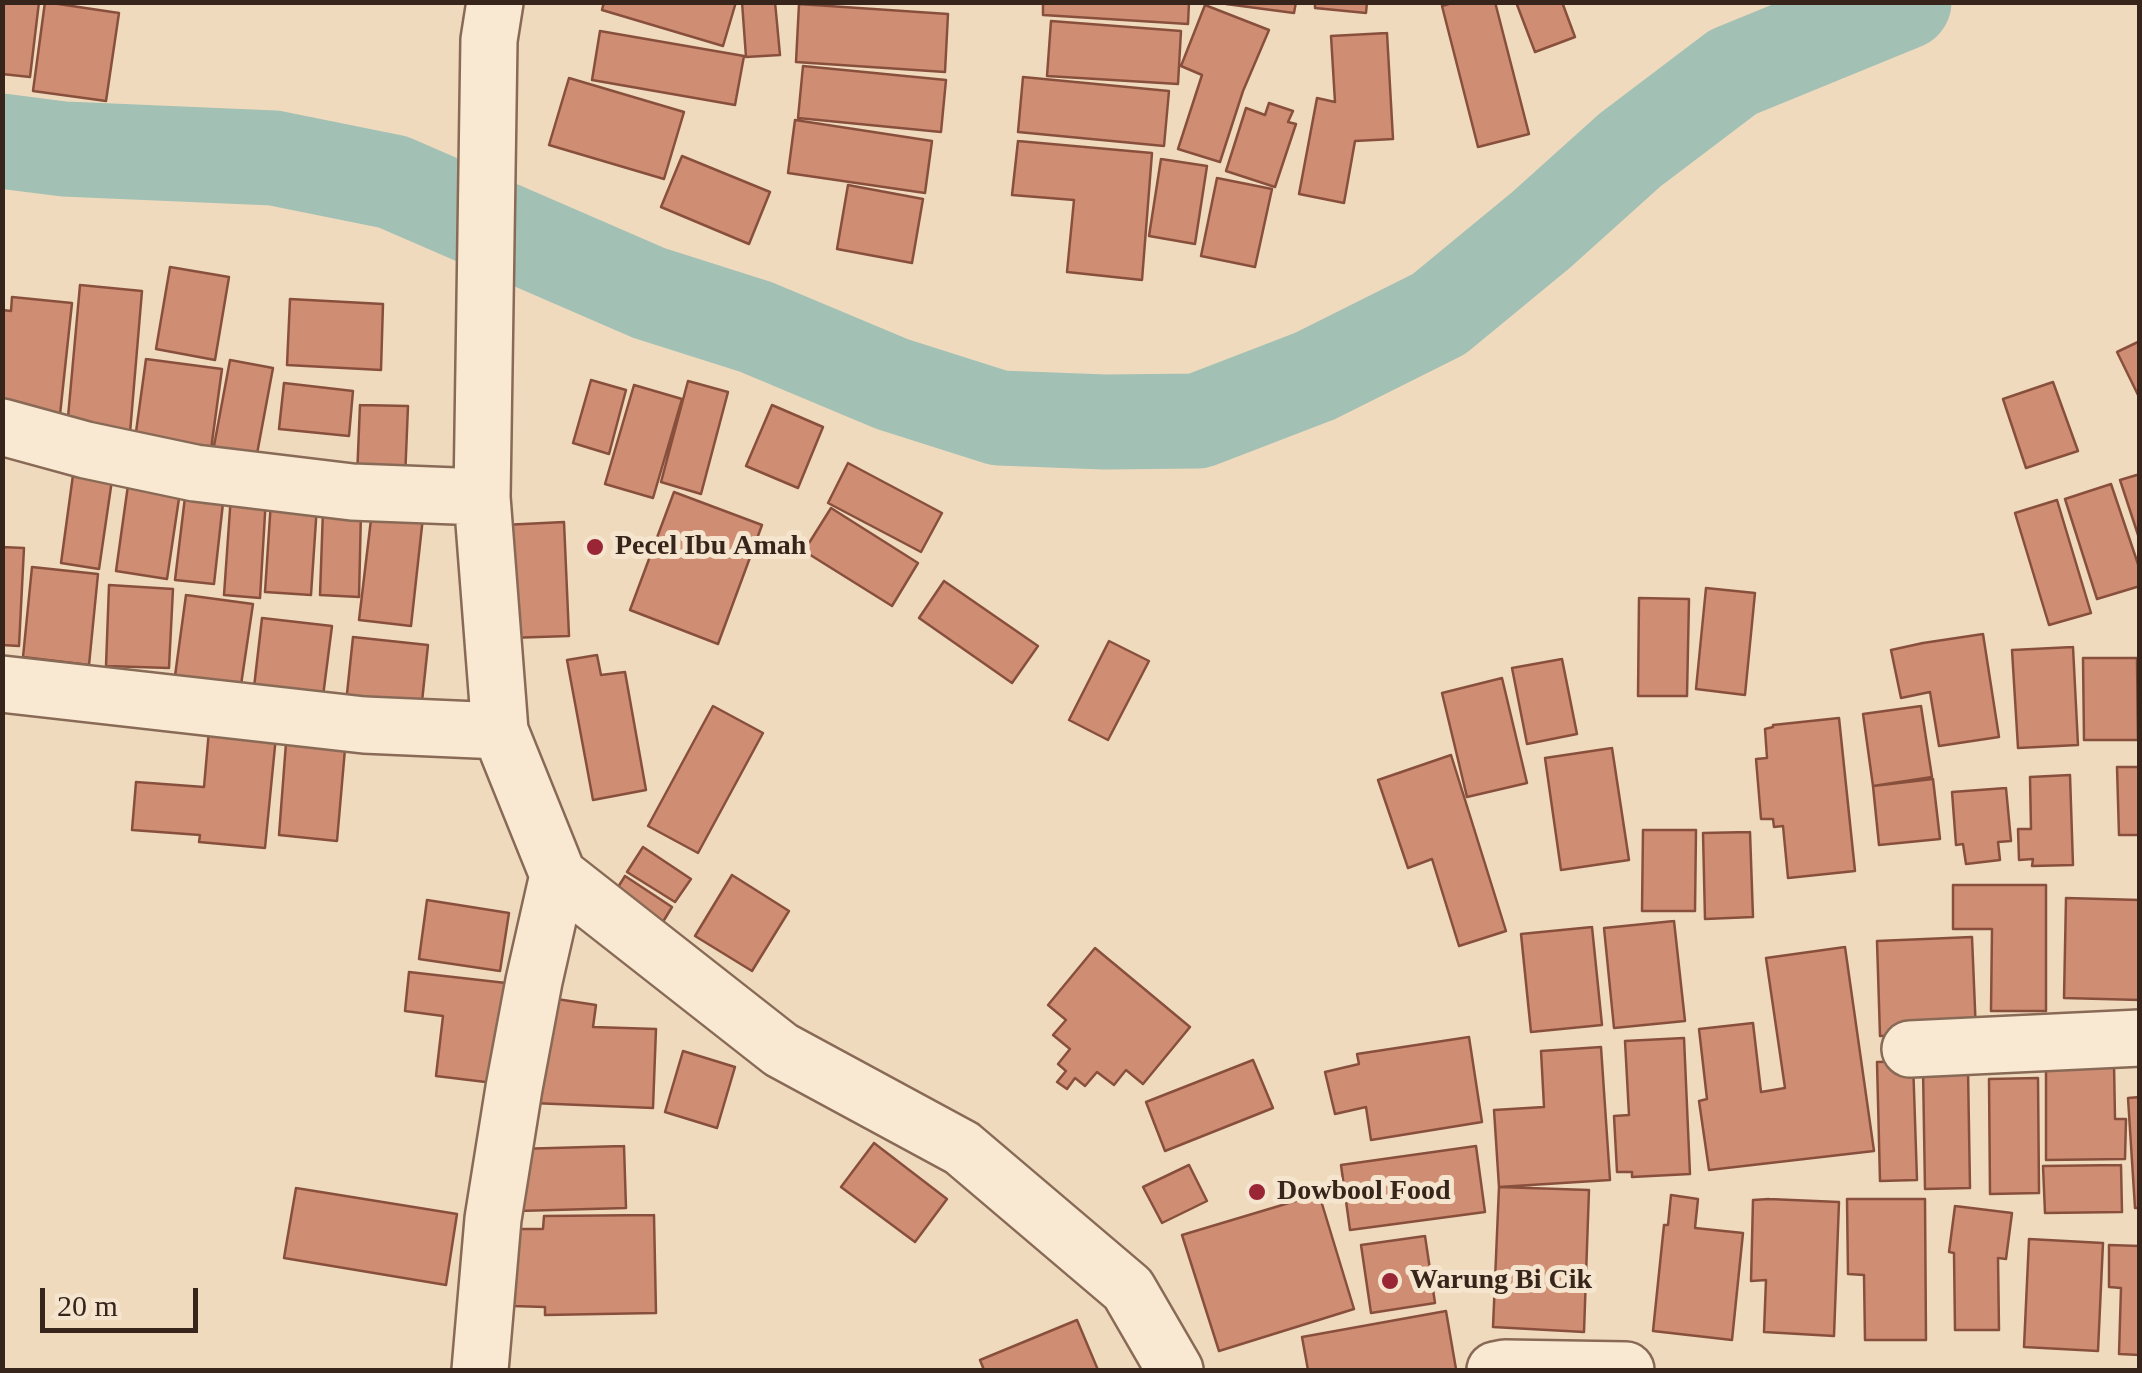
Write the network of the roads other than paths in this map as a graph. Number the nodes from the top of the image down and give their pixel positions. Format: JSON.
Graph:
{"nodes":[{"id":1,"x":492,"y":21,"type":"edge"},
{"id":2,"x":2,"y":428,"type":"edge"},
{"id":3,"x":482,"y":497,"type":"junction"},
{"id":4,"x":2,"y":684,"type":"edge"},
{"id":5,"x":500,"y":731,"type":"junction"},
{"id":6,"x":558,"y":875,"type":"junction"},
{"id":7,"x":2140,"y":1038,"type":"edge"},
{"id":8,"x":1910,"y":1050,"type":"dead end"},
{"id":9,"x":480,"y":1370,"type":"edge"},
{"id":10,"x":1176,"y":1370,"type":"edge"},
{"id":11,"x":1495,"y":1370,"type":"edge"},
{"id":12,"x":1626,"y":1370,"type":"edge"}],
"edges":[{"from":1,"to":3,"type":"street"},
{"from":2,"to":3,"type":"street"},
{"from":3,"to":5,"type":"street"},
{"from":4,"to":5,"type":"street"},
{"from":5,"to":6,"type":"street"},
{"from":6,"to":9,"type":"street"},
{"from":6,"to":10,"type":"street"},
{"from":7,"to":8,"type":"street"},
{"from":11,"to":12,"type":"street"}]}
